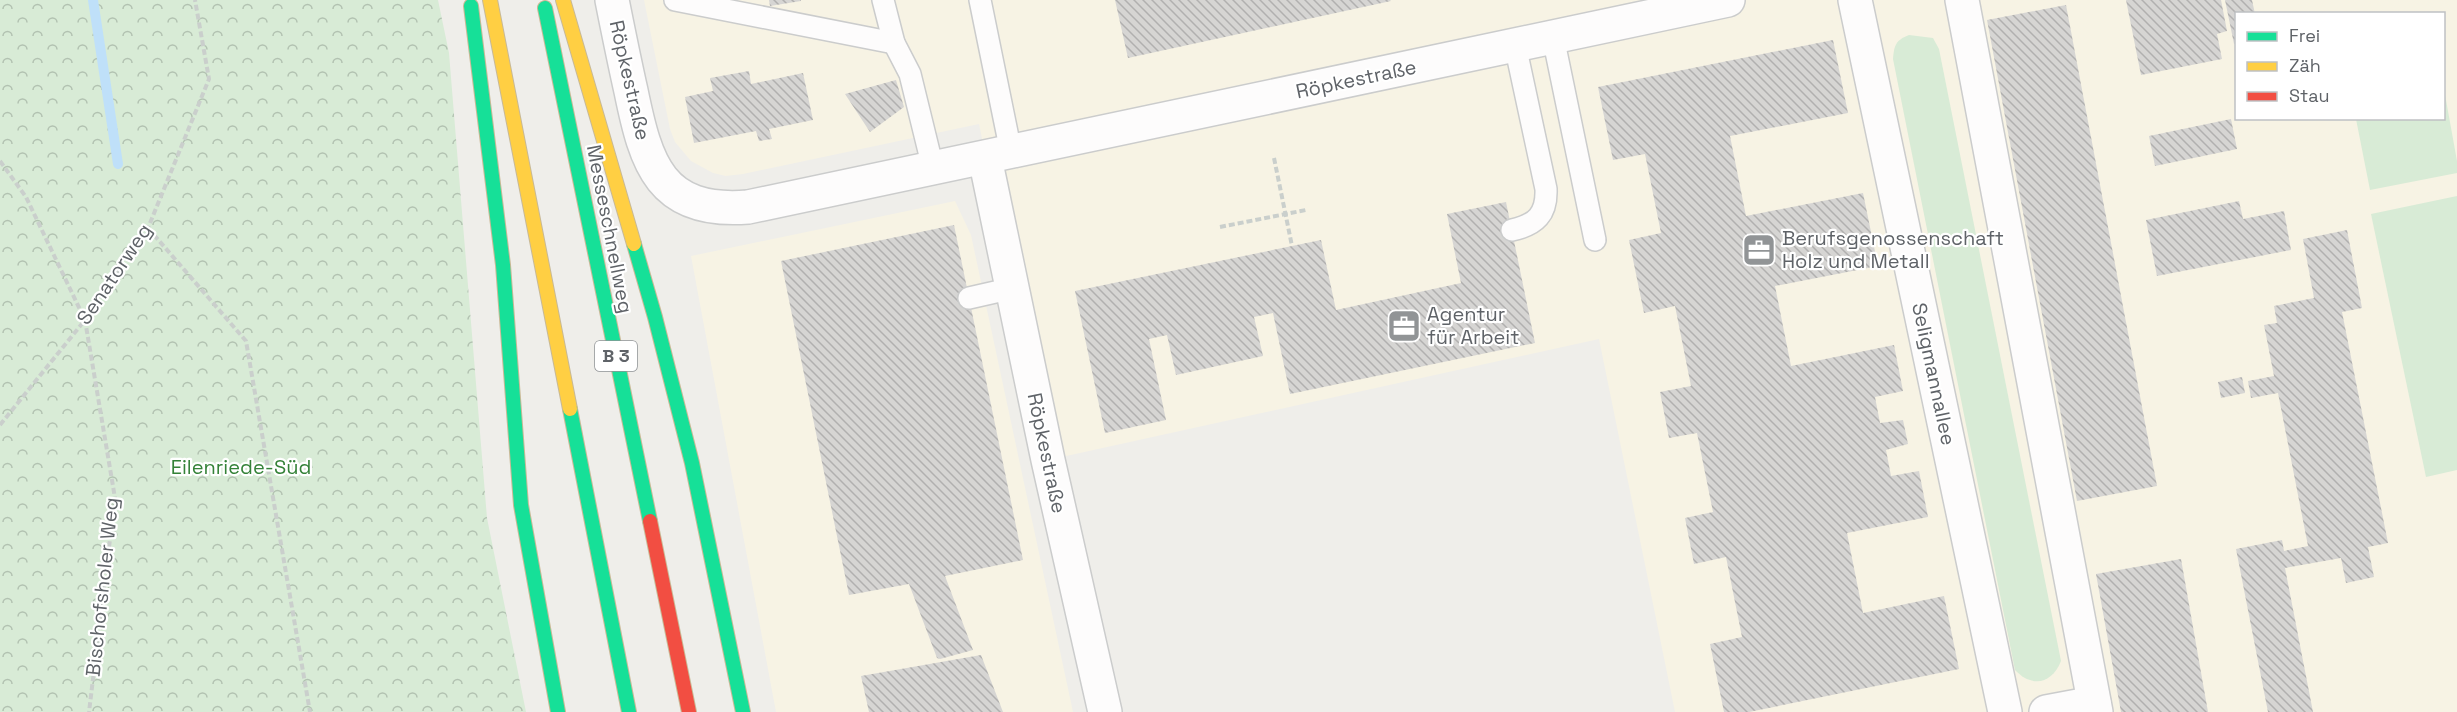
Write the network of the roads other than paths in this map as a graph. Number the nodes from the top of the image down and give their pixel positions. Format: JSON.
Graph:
{"nodes":[{"id":1,"x":470,"y":0,"type":"edge"},
{"id":2,"x":490,"y":0,"type":"edge"},
{"id":3,"x":544,"y":0,"type":"edge"},
{"id":4,"x":563,"y":0,"type":"edge"},
{"id":5,"x":612,"y":0,"type":"edge"},
{"id":6,"x":675,"y":0,"type":"edge"},
{"id":7,"x":883,"y":0,"type":"edge"},
{"id":8,"x":980,"y":0,"type":"edge"},
{"id":9,"x":1728,"y":0,"type":"edge"},
{"id":10,"x":1855,"y":0,"type":"edge"},
{"id":11,"x":1962,"y":0,"type":"edge"},
{"id":12,"x":1553,"y":37,"type":"junction"},
{"id":13,"x":894,"y":43,"type":"junction"},
{"id":14,"x":1515,"y":45,"type":"junction"},
{"id":15,"x":998,"y":155,"type":"junction"},
{"id":16,"x":933,"y":168,"type":"junction"},
{"id":17,"x":1512,"y":230,"type":"dead end"},
{"id":18,"x":1595,"y":240,"type":"dead end"},
{"id":19,"x":1012,"y":288,"type":"junction"},
{"id":20,"x":969,"y":298,"type":"dead end"},
{"id":21,"x":2095,"y":707,"type":"edge"},
{"id":22,"x":558,"y":712,"type":"edge"},
{"id":23,"x":629,"y":712,"type":"edge"},
{"id":24,"x":689,"y":712,"type":"edge"},
{"id":25,"x":743,"y":712,"type":"edge"},
{"id":26,"x":1105,"y":712,"type":"edge"},
{"id":27,"x":2006,"y":712,"type":"edge"},
{"id":28,"x":2046,"y":712,"type":"edge"}],
"edges":[{"from":1,"to":22,"type":"highway"},
{"from":2,"to":23,"type":"highway"},
{"from":3,"to":24,"type":"highway","name":"Messeschnellweg","number":"B 3"},
{"from":4,"to":25,"type":"highway"},
{"from":5,"to":16,"type":"street","name":"Röpkestraße"},
{"from":6,"to":13,"type":"lane"},
{"from":7,"to":13,"type":"lane"},
{"from":8,"to":15,"type":"lane"},
{"from":9,"to":12,"type":"street","name":"Röpkestraße"},
{"from":10,"to":27,"type":"street","name":"Seligmannallee"},
{"from":11,"to":21,"type":"street"},
{"from":12,"to":14,"type":"street","name":"Röpkestraße"},
{"from":12,"to":18,"type":"lane"},
{"from":13,"to":16,"type":"lane"},
{"from":14,"to":15,"type":"street","name":"Röpkestraße"},
{"from":14,"to":17,"type":"lane"},
{"from":15,"to":16,"type":"street","name":"Röpkestraße"},
{"from":15,"to":19,"type":"street","name":"Röpkestraße"},
{"from":19,"to":20,"type":"lane"},
{"from":19,"to":26,"type":"street","name":"Röpkestraße"},
{"from":21,"to":28,"type":"street"}]}
